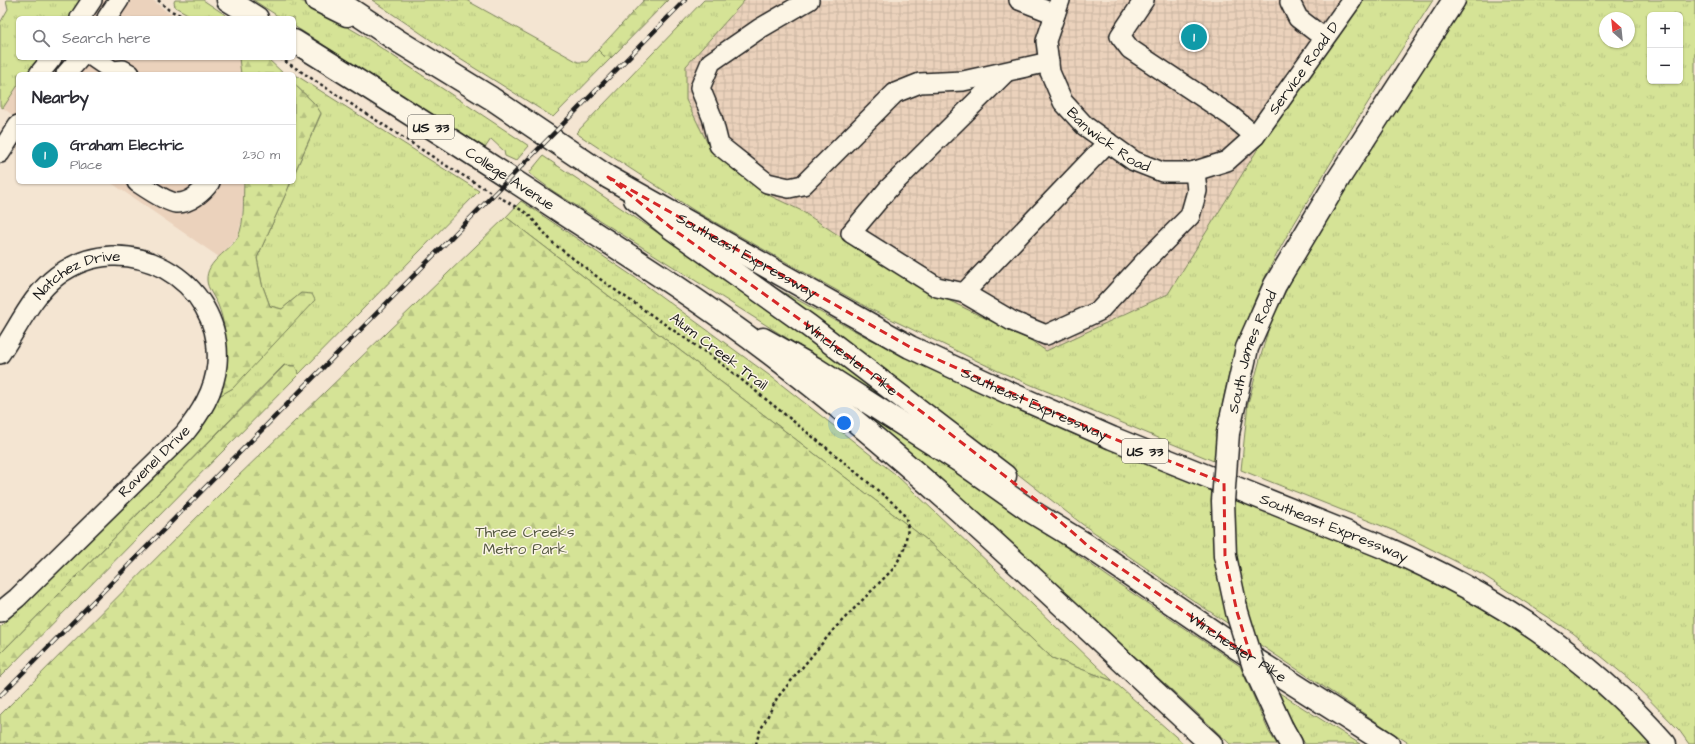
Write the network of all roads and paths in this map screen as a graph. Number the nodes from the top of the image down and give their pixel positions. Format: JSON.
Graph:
{"nodes":[{"id":1,"x":92,"y":0,"type":"edge"},
{"id":2,"x":119,"y":0,"type":"edge"},
{"id":3,"x":158,"y":0,"type":"edge"},
{"id":4,"x":228,"y":0,"type":"edge"},
{"id":5,"x":317,"y":0,"type":"edge"},
{"id":6,"x":336,"y":0,"type":"edge"},
{"id":7,"x":809,"y":0,"type":"edge"},
{"id":8,"x":1020,"y":0,"type":"edge"},
{"id":9,"x":1144,"y":0,"type":"edge"},
{"id":10,"x":1291,"y":0,"type":"edge"},
{"id":11,"x":1352,"y":0,"type":"edge"},
{"id":12,"x":1454,"y":0,"type":"edge"},
{"id":13,"x":1057,"y":7,"type":"edge"},
{"id":14,"x":81,"y":16,"type":"edge"},
{"id":15,"x":108,"y":16,"type":"edge"},
{"id":16,"x":182,"y":16,"type":"edge"},
{"id":17,"x":254,"y":16,"type":"edge"},
{"id":18,"x":1324,"y":38,"type":"junction"},
{"id":19,"x":398,"y":41,"type":"junction"},
{"id":20,"x":296,"y":42,"type":"edge"},
{"id":21,"x":50,"y":60,"type":"edge"},
{"id":22,"x":78,"y":60,"type":"edge"},
{"id":23,"x":97,"y":60,"type":"edge"},
{"id":24,"x":283,"y":60,"type":"edge"},
{"id":25,"x":1049,"y":62,"type":"junction"},
{"id":26,"x":41,"y":72,"type":"edge"},
{"id":27,"x":68,"y":72,"type":"edge"},
{"id":28,"x":116,"y":72,"type":"edge"},
{"id":29,"x":1005,"y":73,"type":"junction"},
{"id":30,"x":16,"y":128,"type":"edge"},
{"id":31,"x":16,"y":129,"type":"edge"},
{"id":32,"x":1255,"y":136,"type":"junction"},
{"id":33,"x":0,"y":139,"type":"edge"},
{"id":34,"x":1108,"y":142,"type":"junction"},
{"id":35,"x":0,"y":153,"type":"edge"},
{"id":36,"x":1195,"y":171,"type":"junction"},
{"id":37,"x":608,"y":177,"type":"junction"},
{"id":38,"x":140,"y":184,"type":"edge"},
{"id":39,"x":209,"y":184,"type":"edge"},
{"id":40,"x":181,"y":278,"type":"joint"},
{"id":41,"x":964,"y":293,"type":"junction"},
{"id":42,"x":705,"y":305,"type":"junction"},
{"id":43,"x":0,"y":354,"type":"edge"},
{"id":44,"x":1088,"y":546,"type":"junction"},
{"id":45,"x":0,"y":612,"type":"edge"},
{"id":46,"x":1287,"y":736,"type":"edge"},
{"id":47,"x":756,"y":744,"type":"edge"},
{"id":48,"x":1211,"y":744,"type":"edge"},
{"id":49,"x":1388,"y":744,"type":"edge"},
{"id":50,"x":1665,"y":744,"type":"edge"}],
"edges":[{"from":1,"to":14,"type":"street"},
{"from":2,"to":15,"type":"street"},
{"from":3,"to":16,"type":"path"},
{"from":4,"to":17,"type":"main road"},
{"from":5,"to":19,"type":"main road"},
{"from":6,"to":19,"type":"main road","number":"US 33"},
{"from":7,"to":29,"type":"street"},
{"from":8,"to":13,"type":"street"},
{"from":9,"to":32,"type":"street"},
{"from":10,"to":18,"type":"street"},
{"from":11,"to":18,"type":"street","name":"Service Road D"},
{"from":12,"to":46,"type":"main road","name":"South James Road","bridge":true},
{"from":13,"to":25,"type":"street","name":"Banwick Road"},
{"from":18,"to":32,"type":"street","name":"Service Road D"},
{"from":19,"to":37,"type":"main road","number":"US 33"},
{"from":20,"to":42,"type":"main road","name":"College Avenue","number":"US 33"},
{"from":21,"to":26,"type":"street"},
{"from":22,"to":27,"type":"street"},
{"from":23,"to":28,"type":"street"},
{"from":24,"to":47,"type":"path","name":"Alum Creek Trail"},
{"from":25,"to":29,"type":"street"},
{"from":25,"to":34,"type":"street","name":"Banwick Road"},
{"from":29,"to":41,"type":"street"},
{"from":30,"to":33,"type":"street"},
{"from":31,"to":35,"type":"street"},
{"from":32,"to":36,"type":"street","name":"Banwick Road"},
{"from":34,"to":36,"type":"street","name":"Banwick Road"},
{"from":34,"to":41,"type":"street"},
{"from":36,"to":41,"type":"street"},
{"from":37,"to":44,"type":"main road","name":"Winchester Pike"},
{"from":37,"to":50,"type":"main road","name":"Southeast Expressway","number":"US 33"},
{"from":38,"to":39,"type":"street"},
{"from":40,"to":43,"type":"street","name":"Natchez Drive"},
{"from":40,"to":45,"type":"street","name":"Ravenel Drive"},
{"from":42,"to":44,"type":"main road","name":"Winchester Pike"},
{"from":42,"to":48,"type":"main road","number":"US 33"},
{"from":44,"to":49,"type":"main road","name":"Winchester Pike"}]}
